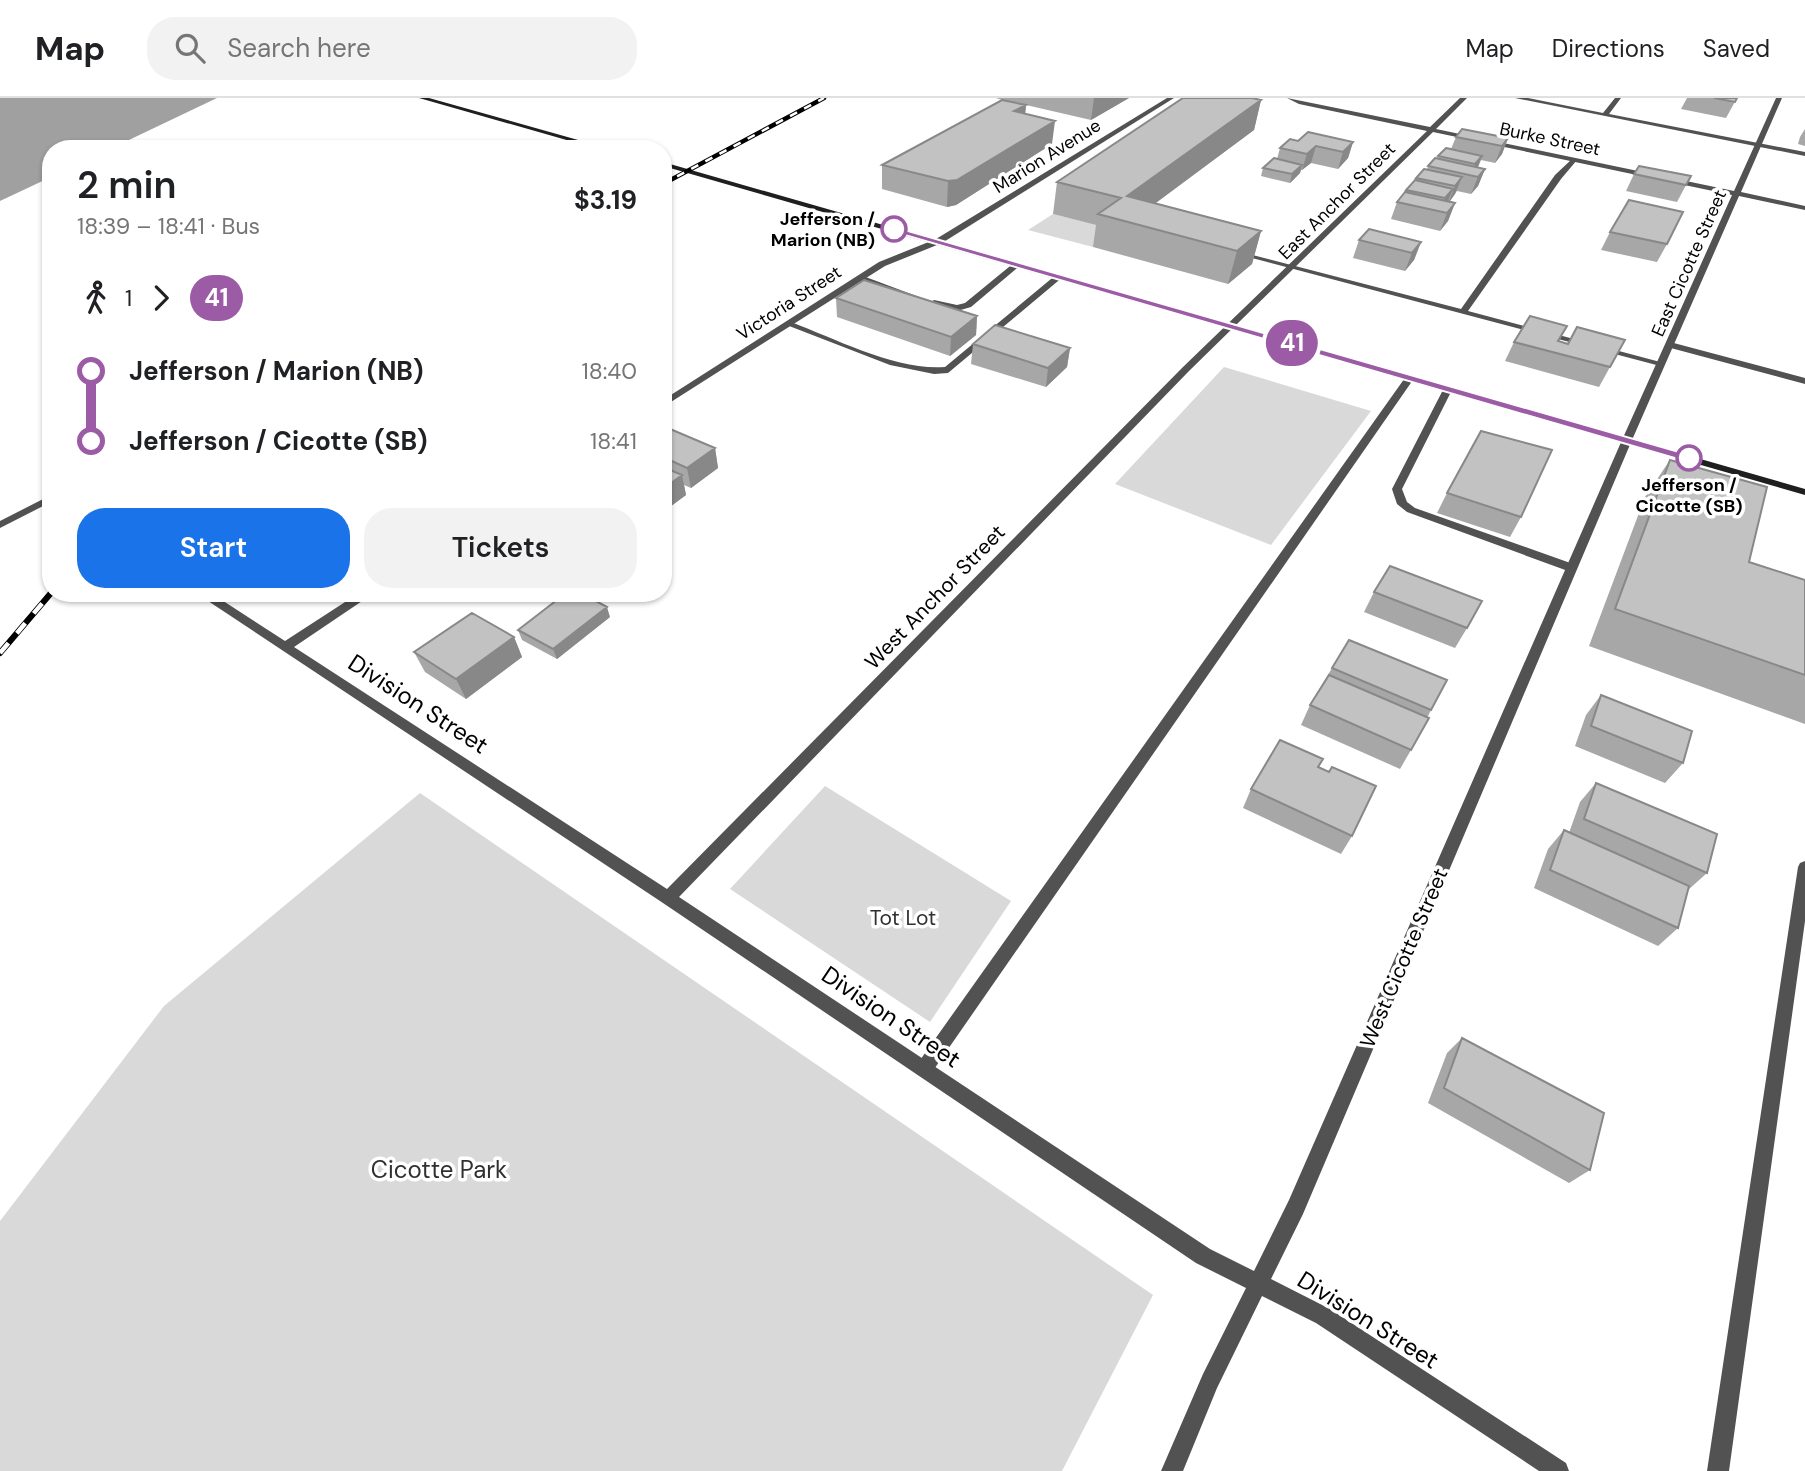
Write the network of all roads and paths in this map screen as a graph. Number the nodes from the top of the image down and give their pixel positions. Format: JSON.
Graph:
{"nodes":[{"id":1,"x":422,"y":98,"type":"edge"},
{"id":2,"x":1171,"y":98,"type":"edge"},
{"id":3,"x":1290,"y":98,"type":"edge"},
{"id":4,"x":1464,"y":98,"type":"edge"},
{"id":5,"x":1518,"y":98,"type":"edge"},
{"id":6,"x":1618,"y":98,"type":"edge"},
{"id":7,"x":1779,"y":98,"type":"edge"},
{"id":8,"x":1605,"y":115,"type":"junction"},
{"id":9,"x":1432,"y":130,"type":"junction"},
{"id":10,"x":574,"y":140,"type":"edge"},
{"id":11,"x":1758,"y":145,"type":"junction"},
{"id":12,"x":1805,"y":154,"type":"edge"},
{"id":13,"x":1574,"y":160,"type":"junction"},
{"id":14,"x":672,"y":167,"type":"edge"},
{"id":15,"x":1737,"y":194,"type":"junction"},
{"id":16,"x":1805,"y":208,"type":"edge"},
{"id":17,"x":939,"y":241,"type":"junction"},
{"id":18,"x":1225,"y":250,"type":"edge"},
{"id":19,"x":1018,"y":264,"type":"junction"},
{"id":20,"x":1293,"y":267,"type":"junction"},
{"id":21,"x":1060,"y":276,"type":"junction"},
{"id":22,"x":860,"y":278,"type":"junction"},
{"id":23,"x":1463,"y":312,"type":"junction"},
{"id":24,"x":788,"y":324,"type":"junction"},
{"id":25,"x":1232,"y":325,"type":"junction"},
{"id":26,"x":1670,"y":345,"type":"junction"},
{"id":27,"x":1661,"y":365,"type":"junction"},
{"id":28,"x":1410,"y":377,"type":"junction"},
{"id":29,"x":1805,"y":381,"type":"edge"},
{"id":30,"x":1448,"y":388,"type":"junction"},
{"id":31,"x":672,"y":398,"type":"edge"},
{"id":32,"x":1627,"y":440,"type":"junction"},
{"id":33,"x":1805,"y":492,"type":"edge"},
{"id":34,"x":42,"y":503,"type":"edge"},
{"id":35,"x":0,"y":525,"type":"edge"},
{"id":36,"x":1572,"y":568,"type":"junction"},
{"id":37,"x":216,"y":602,"type":"edge"},
{"id":38,"x":354,"y":602,"type":"edge"},
{"id":39,"x":286,"y":646,"type":"junction"},
{"id":40,"x":1805,"y":867,"type":"edge"},
{"id":41,"x":668,"y":898,"type":"junction"},
{"id":42,"x":924,"y":1069,"type":"junction"},
{"id":43,"x":1258,"y":1283,"type":"junction"},
{"id":44,"x":1172,"y":1471,"type":"edge"},
{"id":45,"x":1558,"y":1471,"type":"edge"},
{"id":46,"x":1718,"y":1471,"type":"edge"}],
"edges":[{"from":1,"to":10,"type":"main road"},
{"from":2,"to":17,"type":"street","name":"Marion Avenue"},
{"from":3,"to":9,"type":"street","name":"Burke Street"},
{"from":4,"to":9,"type":"street","name":"East Anchor Street"},
{"from":5,"to":8,"type":"street"},
{"from":6,"to":8,"type":"street"},
{"from":7,"to":11,"type":"street","name":"East Cicotte Street"},
{"from":8,"to":11,"type":"street"},
{"from":9,"to":13,"type":"street","name":"Burke Street"},
{"from":9,"to":20,"type":"street","name":"East Anchor Street"},
{"from":11,"to":12,"type":"street"},
{"from":11,"to":15,"type":"street","name":"East Cicotte Street"},
{"from":13,"to":15,"type":"street","name":"Burke Street"},
{"from":13,"to":23,"type":"street"},
{"from":14,"to":17,"type":"main road"},
{"from":15,"to":16,"type":"street","name":"Burke Street"},
{"from":15,"to":26,"type":"street","name":"East Cicotte Street"},
{"from":17,"to":19,"type":"main road"},
{"from":17,"to":22,"type":"street","name":"Victoria Street"},
{"from":18,"to":20,"type":"street"},
{"from":19,"to":21,"type":"main road"},
{"from":19,"to":22,"type":"street"},
{"from":20,"to":23,"type":"street"},
{"from":20,"to":25,"type":"street","name":"East Anchor Street"},
{"from":21,"to":24,"type":"street"},
{"from":21,"to":25,"type":"main road"},
{"from":22,"to":24,"type":"street","name":"Victoria Street"},
{"from":23,"to":27,"type":"street"},
{"from":24,"to":31,"type":"street","name":"Victoria Street"},
{"from":25,"to":28,"type":"main road"},
{"from":25,"to":41,"type":"street","name":"West Anchor Street"},
{"from":26,"to":27,"type":"street","name":"East Cicotte Street"},
{"from":26,"to":29,"type":"street"},
{"from":27,"to":32,"type":"street","name":"East Cicotte Street"},
{"from":28,"to":30,"type":"main road"},
{"from":28,"to":42,"type":"street"},
{"from":30,"to":32,"type":"main road"},
{"from":30,"to":36,"type":"street"},
{"from":32,"to":33,"type":"main road"},
{"from":32,"to":36,"type":"street","name":"West Cicotte Street"},
{"from":34,"to":35,"type":"street"},
{"from":36,"to":43,"type":"street","name":"West Cicotte Street"},
{"from":37,"to":39,"type":"street","name":"Division Street"},
{"from":38,"to":39,"type":"street"},
{"from":39,"to":41,"type":"street","name":"Division Street"},
{"from":40,"to":46,"type":"street"},
{"from":41,"to":42,"type":"street","name":"Division Street"},
{"from":42,"to":43,"type":"street","name":"Division Street"},
{"from":43,"to":44,"type":"street","name":"West Cicotte Street"},
{"from":43,"to":45,"type":"street","name":"Division Street"}]}
